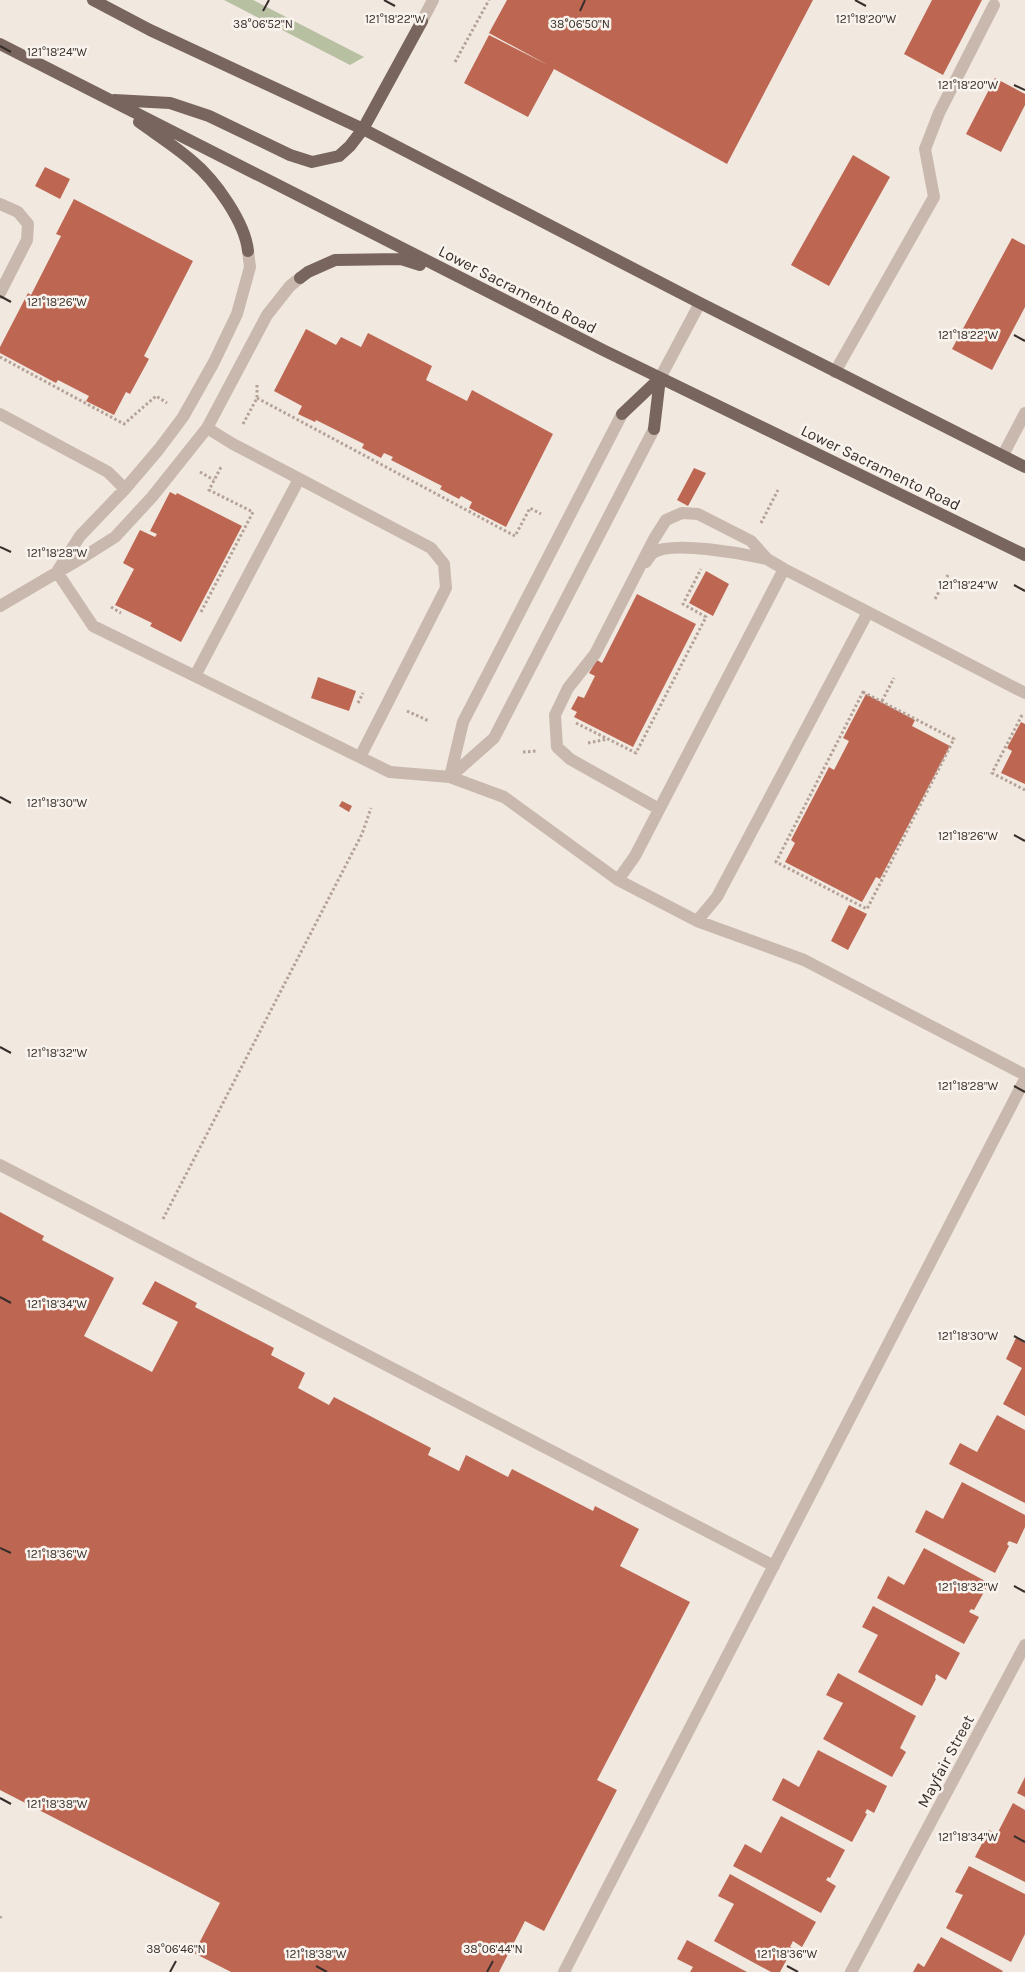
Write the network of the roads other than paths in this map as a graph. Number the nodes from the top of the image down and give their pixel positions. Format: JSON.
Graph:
{"nodes":[{"id":1,"x":93,"y":0,"type":"edge"},
{"id":2,"x":433,"y":0,"type":"edge"},
{"id":3,"x":994,"y":5,"type":"dead end"},
{"id":4,"x":422,"y":21,"type":"joint"},
{"id":5,"x":0,"y":44,"type":"edge"},
{"id":6,"x":109,"y":100,"type":"junction"},
{"id":7,"x":362,"y":128,"type":"junction"},
{"id":8,"x":0,"y":204,"type":"edge"},
{"id":9,"x":248,"y":251,"type":"joint"},
{"id":10,"x":300,"y":278,"type":"joint"},
{"id":11,"x":460,"y":278,"type":"junction"},
{"id":12,"x":0,"y":293,"type":"edge"},
{"id":13,"x":700,"y":304,"type":"junction"},
{"id":14,"x":835,"y":372,"type":"junction"},
{"id":15,"x":660,"y":378,"type":"junction"},
{"id":16,"x":1025,"y":413,"type":"edge"},
{"id":17,"x":0,"y":414,"type":"edge"},
{"id":18,"x":622,"y":414,"type":"joint"},
{"id":19,"x":207,"y":428,"type":"junction"},
{"id":20,"x":654,"y":429,"type":"joint"},
{"id":21,"x":1003,"y":456,"type":"junction"},
{"id":22,"x":1025,"y":467,"type":"edge"},
{"id":23,"x":300,"y":479,"type":"junction"},
{"id":24,"x":125,"y":489,"type":"junction"},
{"id":25,"x":1025,"y":555,"type":"edge"},
{"id":26,"x":767,"y":559,"type":"junction"},
{"id":27,"x":784,"y":568,"type":"junction"},
{"id":28,"x":640,"y":569,"type":"junction"},
{"id":29,"x":57,"y":572,"type":"junction"},
{"id":30,"x":0,"y":606,"type":"edge"},
{"id":31,"x":868,"y":612,"type":"junction"},
{"id":32,"x":195,"y":676,"type":"junction"},
{"id":33,"x":1025,"y":693,"type":"edge"},
{"id":34,"x":360,"y":757,"type":"junction"},
{"id":35,"x":450,"y":777,"type":"junction"},
{"id":36,"x":659,"y":809,"type":"junction"},
{"id":37,"x":618,"y":880,"type":"junction"},
{"id":38,"x":697,"y":921,"type":"junction"},
{"id":39,"x":1025,"y":1077,"type":"edge"},
{"id":40,"x":0,"y":1165,"type":"edge"},
{"id":41,"x":774,"y":1566,"type":"junction"},
{"id":42,"x":1025,"y":1645,"type":"edge"},
{"id":43,"x":564,"y":1972,"type":"edge"},
{"id":44,"x":851,"y":1972,"type":"edge"}],
"edges":[{"from":1,"to":7,"type":"main road"},
{"from":2,"to":4,"type":"street"},
{"from":3,"to":14,"type":"street"},
{"from":4,"to":7,"type":"main road"},
{"from":5,"to":6,"type":"main road","name":"Lower Sacramento Road"},
{"from":6,"to":7,"type":"main road"},
{"from":6,"to":9,"type":"main road"},
{"from":6,"to":11,"type":"main road","name":"Lower Sacramento Road"},
{"from":7,"to":13,"type":"main road"},
{"from":8,"to":12,"type":"street"},
{"from":9,"to":24,"type":"street"},
{"from":10,"to":11,"type":"main road"},
{"from":10,"to":19,"type":"street"},
{"from":11,"to":15,"type":"main road","name":"Lower Sacramento Road"},
{"from":13,"to":14,"type":"main road"},
{"from":13,"to":15,"type":"street"},
{"from":14,"to":21,"type":"main road"},
{"from":15,"to":18,"type":"main road"},
{"from":15,"to":20,"type":"main road"},
{"from":15,"to":25,"type":"main road","name":"Lower Sacramento Road"},
{"from":16,"to":21,"type":"street"},
{"from":17,"to":24,"type":"street"},
{"from":18,"to":35,"type":"street"},
{"from":19,"to":23,"type":"street"},
{"from":19,"to":29,"type":"street"},
{"from":20,"to":35,"type":"street"},
{"from":21,"to":22,"type":"main road"},
{"from":23,"to":32,"type":"street"},
{"from":23,"to":34,"type":"street"},
{"from":24,"to":29,"type":"street"},
{"from":26,"to":27,"type":"street"},
{"from":26,"to":28,"type":"street"},
{"from":26,"to":28,"type":"street"},
{"from":27,"to":31,"type":"street"},
{"from":27,"to":36,"type":"street"},
{"from":28,"to":36,"type":"street"},
{"from":29,"to":30,"type":"street"},
{"from":29,"to":32,"type":"street"},
{"from":31,"to":33,"type":"street"},
{"from":31,"to":38,"type":"street"},
{"from":32,"to":34,"type":"street"},
{"from":34,"to":35,"type":"street"},
{"from":35,"to":37,"type":"street"},
{"from":36,"to":37,"type":"street"},
{"from":37,"to":38,"type":"street"},
{"from":38,"to":39,"type":"street"},
{"from":39,"to":41,"type":"street"},
{"from":40,"to":41,"type":"street"},
{"from":41,"to":43,"type":"street"},
{"from":42,"to":44,"type":"street","name":"Mayfair Street"}]}
